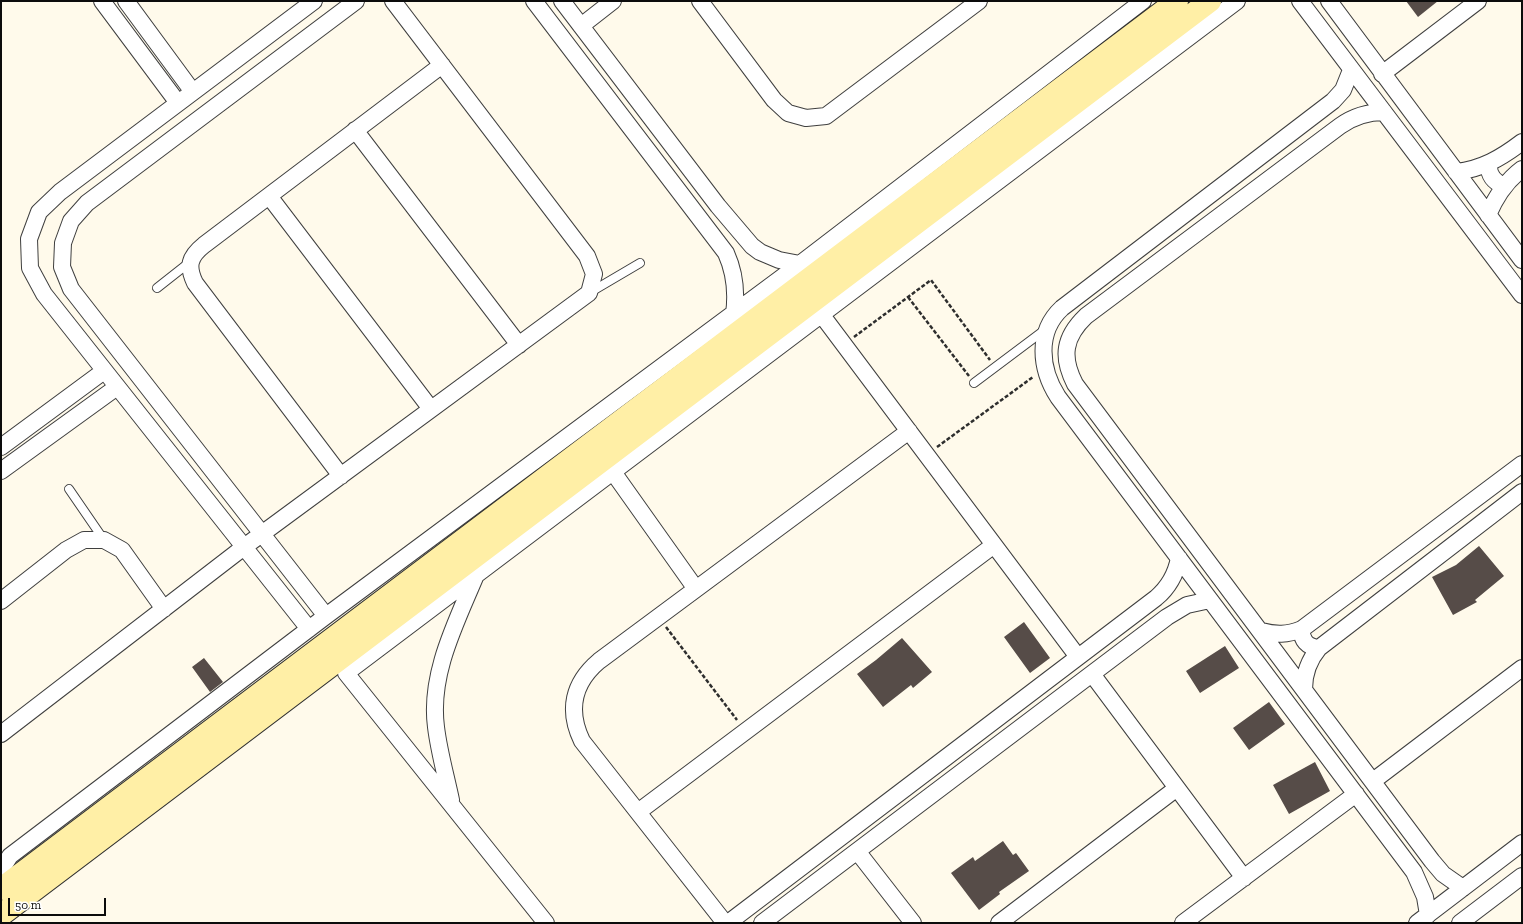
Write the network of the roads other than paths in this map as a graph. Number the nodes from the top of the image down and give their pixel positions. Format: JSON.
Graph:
{"nodes":[{"id":1,"x":102,"y":1,"type":"edge"},
{"id":2,"x":126,"y":1,"type":"edge"},
{"id":3,"x":314,"y":1,"type":"edge"},
{"id":4,"x":356,"y":1,"type":"edge"},
{"id":5,"x":393,"y":1,"type":"edge"},
{"id":6,"x":534,"y":1,"type":"edge"},
{"id":7,"x":562,"y":1,"type":"edge"},
{"id":8,"x":613,"y":1,"type":"edge"},
{"id":9,"x":700,"y":1,"type":"edge"},
{"id":10,"x":979,"y":1,"type":"edge"},
{"id":11,"x":1143,"y":1,"type":"edge"},
{"id":12,"x":1177,"y":1,"type":"edge"},
{"id":13,"x":1210,"y":1,"type":"edge"},
{"id":14,"x":1238,"y":1,"type":"edge"},
{"id":15,"x":1300,"y":1,"type":"edge"},
{"id":16,"x":1329,"y":1,"type":"edge"},
{"id":17,"x":1478,"y":1,"type":"edge"},
{"id":18,"x":581,"y":26,"type":"junction"},
{"id":19,"x":442,"y":65,"type":"junction"},
{"id":20,"x":1351,"y":70,"type":"junction"},
{"id":21,"x":1382,"y":74,"type":"junction"},
{"id":22,"x":193,"y":92,"type":"junction"},
{"id":23,"x":1333,"y":101,"type":"junction"},
{"id":24,"x":178,"y":103,"type":"junction"},
{"id":25,"x":1384,"y":112,"type":"junction"},
{"id":26,"x":1348,"y":120,"type":"junction"},
{"id":27,"x":355,"y":130,"type":"junction"},
{"id":28,"x":1522,"y":142,"type":"edge"},
{"id":29,"x":1489,"y":164,"type":"junction"},
{"id":30,"x":1522,"y":169,"type":"edge"},
{"id":31,"x":1456,"y":172,"type":"junction"},
{"id":32,"x":1504,"y":186,"type":"junction"},
{"id":33,"x":269,"y":196,"type":"junction"},
{"id":34,"x":718,"y":206,"type":"junction"},
{"id":35,"x":1488,"y":214,"type":"junction"},
{"id":36,"x":702,"y":221,"type":"junction"},
{"id":37,"x":1522,"y":260,"type":"edge"},
{"id":38,"x":190,"y":262,"type":"junction"},
{"id":39,"x":640,"y":263,"type":"dead end"},
{"id":40,"x":800,"y":264,"type":"junction"},
{"id":41,"x":157,"y":288,"type":"dead end"},
{"id":42,"x":589,"y":293,"type":"junction"},
{"id":43,"x":1522,"y":295,"type":"edge"},
{"id":44,"x":734,"y":314,"type":"junction"},
{"id":45,"x":822,"y":314,"type":"junction"},
{"id":46,"x":1047,"y":329,"type":"junction"},
{"id":47,"x":519,"y":345,"type":"junction"},
{"id":48,"x":104,"y":371,"type":"junction"},
{"id":49,"x":974,"y":383,"type":"road end"},
{"id":50,"x":117,"y":387,"type":"junction"},
{"id":51,"x":431,"y":409,"type":"junction"},
{"id":52,"x":676,"y":415,"type":"junction"},
{"id":53,"x":909,"y":431,"type":"junction"},
{"id":54,"x":1,"y":447,"type":"edge"},
{"id":55,"x":1522,"y":464,"type":"edge"},
{"id":56,"x":1,"y":471,"type":"edge"},
{"id":57,"x":613,"y":472,"type":"junction"},
{"id":58,"x":341,"y":476,"type":"junction"},
{"id":59,"x":69,"y":489,"type":"dead end"},
{"id":60,"x":1522,"y":492,"type":"edge"},
{"id":61,"x":262,"y":534,"type":"junction"},
{"id":62,"x":104,"y":540,"type":"junction"},
{"id":63,"x":994,"y":544,"type":"junction"},
{"id":64,"x":244,"y":547,"type":"junction"},
{"id":65,"x":1179,"y":558,"type":"junction"},
{"id":66,"x":477,"y":574,"type":"junction"},
{"id":67,"x":696,"y":589,"type":"junction"},
{"id":68,"x":1162,"y":593,"type":"junction"},
{"id":69,"x":1210,"y":600,"type":"junction"},
{"id":70,"x":1,"y":601,"type":"edge"},
{"id":71,"x":164,"y":609,"type":"junction"},
{"id":72,"x":1176,"y":610,"type":"junction"},
{"id":73,"x":326,"y":616,"type":"junction"},
{"id":74,"x":309,"y":629,"type":"junction"},
{"id":75,"x":1302,"y":629,"type":"junction"},
{"id":76,"x":1261,"y":631,"type":"junction"},
{"id":77,"x":1319,"y":648,"type":"junction"},
{"id":78,"x":1078,"y":657,"type":"junction"},
{"id":79,"x":336,"y":660,"type":"junction"},
{"id":80,"x":1522,"y":668,"type":"edge"},
{"id":81,"x":1092,"y":674,"type":"junction"},
{"id":82,"x":1304,"y":689,"type":"junction"},
{"id":83,"x":1,"y":734,"type":"edge"},
{"id":84,"x":1373,"y":781,"type":"junction"},
{"id":85,"x":1177,"y":788,"type":"junction"},
{"id":86,"x":1356,"y":794,"type":"junction"},
{"id":87,"x":451,"y":803,"type":"junction"},
{"id":88,"x":638,"y":812,"type":"junction"},
{"id":89,"x":1522,"y":844,"type":"edge"},
{"id":90,"x":857,"y":851,"type":"junction"},
{"id":91,"x":1432,"y":861,"type":"junction"},
{"id":92,"x":1,"y":870,"type":"edge"},
{"id":93,"x":1414,"y":872,"type":"junction"},
{"id":94,"x":1522,"y":876,"type":"edge"},
{"id":95,"x":1244,"y":878,"type":"junction"},
{"id":96,"x":1463,"y":888,"type":"junction"},
{"id":97,"x":1,"y":889,"type":"edge"},
{"id":98,"x":1,"y":915,"type":"edge"},
{"id":99,"x":1422,"y":919,"type":"edge"},
{"id":100,"x":546,"y":923,"type":"edge"},
{"id":101,"x":725,"y":923,"type":"edge"},
{"id":102,"x":728,"y":923,"type":"edge"},
{"id":103,"x":762,"y":923,"type":"edge"},
{"id":104,"x":913,"y":923,"type":"edge"},
{"id":105,"x":1000,"y":923,"type":"edge"},
{"id":106,"x":1183,"y":923,"type":"edge"},
{"id":107,"x":1460,"y":923,"type":"edge"}],
"edges":[{"from":1,"to":24,"type":"street"},
{"from":2,"to":22,"type":"street"},
{"from":3,"to":22,"type":"street"},
{"from":4,"to":61,"type":"street"},
{"from":5,"to":19,"type":"street"},
{"from":6,"to":36,"type":"street"},
{"from":7,"to":18,"type":"street"},
{"from":8,"to":18,"type":"street"},
{"from":9,"to":10,"type":"street"},
{"from":11,"to":40,"type":"street"},
{"from":12,"to":79,"type":"street"},
{"from":13,"to":52,"type":"street"},
{"from":14,"to":45,"type":"street"},
{"from":15,"to":20,"type":"street"},
{"from":16,"to":21,"type":"street"},
{"from":17,"to":21,"type":"street"},
{"from":18,"to":34,"type":"street"},
{"from":19,"to":27,"type":"street"},
{"from":19,"to":42,"type":"street"},
{"from":20,"to":23,"type":"street"},
{"from":20,"to":25,"type":"street"},
{"from":21,"to":31,"type":"street"},
{"from":22,"to":24,"type":"street"},
{"from":23,"to":26,"type":"street"},
{"from":23,"to":46,"type":"street"},
{"from":24,"to":48,"type":"street"},
{"from":25,"to":26,"type":"street"},
{"from":25,"to":43,"type":"street"},
{"from":26,"to":76,"type":"street"},
{"from":27,"to":33,"type":"street"},
{"from":27,"to":47,"type":"street"},
{"from":28,"to":29,"type":"street"},
{"from":29,"to":31,"type":"street"},
{"from":29,"to":32,"type":"street"},
{"from":30,"to":32,"type":"street"},
{"from":31,"to":35,"type":"street"},
{"from":32,"to":35,"type":"street"},
{"from":33,"to":38,"type":"street"},
{"from":33,"to":51,"type":"street"},
{"from":34,"to":36,"type":"street"},
{"from":34,"to":40,"type":"street"},
{"from":35,"to":37,"type":"street"},
{"from":36,"to":44,"type":"street"},
{"from":38,"to":41,"type":"lane"},
{"from":38,"to":58,"type":"street"},
{"from":39,"to":42,"type":"lane"},
{"from":40,"to":44,"type":"street"},
{"from":42,"to":47,"type":"street"},
{"from":44,"to":73,"type":"street"},
{"from":45,"to":52,"type":"street"},
{"from":45,"to":53,"type":"street"},
{"from":46,"to":49,"type":"lane"},
{"from":46,"to":65,"type":"street"},
{"from":47,"to":51,"type":"street"},
{"from":48,"to":50,"type":"street"},
{"from":48,"to":54,"type":"street"},
{"from":50,"to":56,"type":"street"},
{"from":50,"to":64,"type":"street"},
{"from":51,"to":58,"type":"street"},
{"from":52,"to":57,"type":"street"},
{"from":52,"to":79,"type":"street"},
{"from":53,"to":63,"type":"street"},
{"from":53,"to":67,"type":"street"},
{"from":55,"to":75,"type":"street"},
{"from":57,"to":66,"type":"street"},
{"from":57,"to":67,"type":"street"},
{"from":58,"to":61,"type":"street"},
{"from":59,"to":62,"type":"lane"},
{"from":60,"to":77,"type":"street"},
{"from":61,"to":64,"type":"street"},
{"from":61,"to":73,"type":"street"},
{"from":62,"to":70,"type":"street"},
{"from":62,"to":71,"type":"street"},
{"from":63,"to":78,"type":"street"},
{"from":63,"to":88,"type":"street"},
{"from":64,"to":71,"type":"street"},
{"from":64,"to":74,"type":"street"},
{"from":65,"to":68,"type":"street"},
{"from":65,"to":69,"type":"street"},
{"from":66,"to":79,"type":"street"},
{"from":66,"to":87,"type":"street"},
{"from":67,"to":88,"type":"street"},
{"from":68,"to":72,"type":"street"},
{"from":68,"to":78,"type":"street"},
{"from":69,"to":72,"type":"street"},
{"from":69,"to":86,"type":"street"},
{"from":71,"to":83,"type":"street"},
{"from":72,"to":81,"type":"street"},
{"from":73,"to":74,"type":"street"},
{"from":74,"to":92,"type":"street"},
{"from":75,"to":76,"type":"street"},
{"from":75,"to":77,"type":"street"},
{"from":76,"to":82,"type":"street"},
{"from":77,"to":82,"type":"street"},
{"from":78,"to":102,"type":"street"},
{"from":79,"to":87,"type":"street"},
{"from":79,"to":97,"type":"street"},
{"from":79,"to":98,"type":"street"},
{"from":80,"to":84,"type":"street"},
{"from":81,"to":85,"type":"street"},
{"from":81,"to":90,"type":"street"},
{"from":82,"to":84,"type":"street"},
{"from":84,"to":91,"type":"street"},
{"from":85,"to":95,"type":"street"},
{"from":85,"to":105,"type":"street"},
{"from":86,"to":93,"type":"street"},
{"from":86,"to":95,"type":"street"},
{"from":87,"to":100,"type":"street"},
{"from":88,"to":101,"type":"street"},
{"from":89,"to":96,"type":"street"},
{"from":90,"to":103,"type":"street"},
{"from":90,"to":104,"type":"street"},
{"from":91,"to":93,"type":"street"},
{"from":91,"to":96,"type":"street"},
{"from":93,"to":99,"type":"street"},
{"from":94,"to":107,"type":"street"},
{"from":95,"to":106,"type":"street"},
{"from":96,"to":99,"type":"street"}]}
